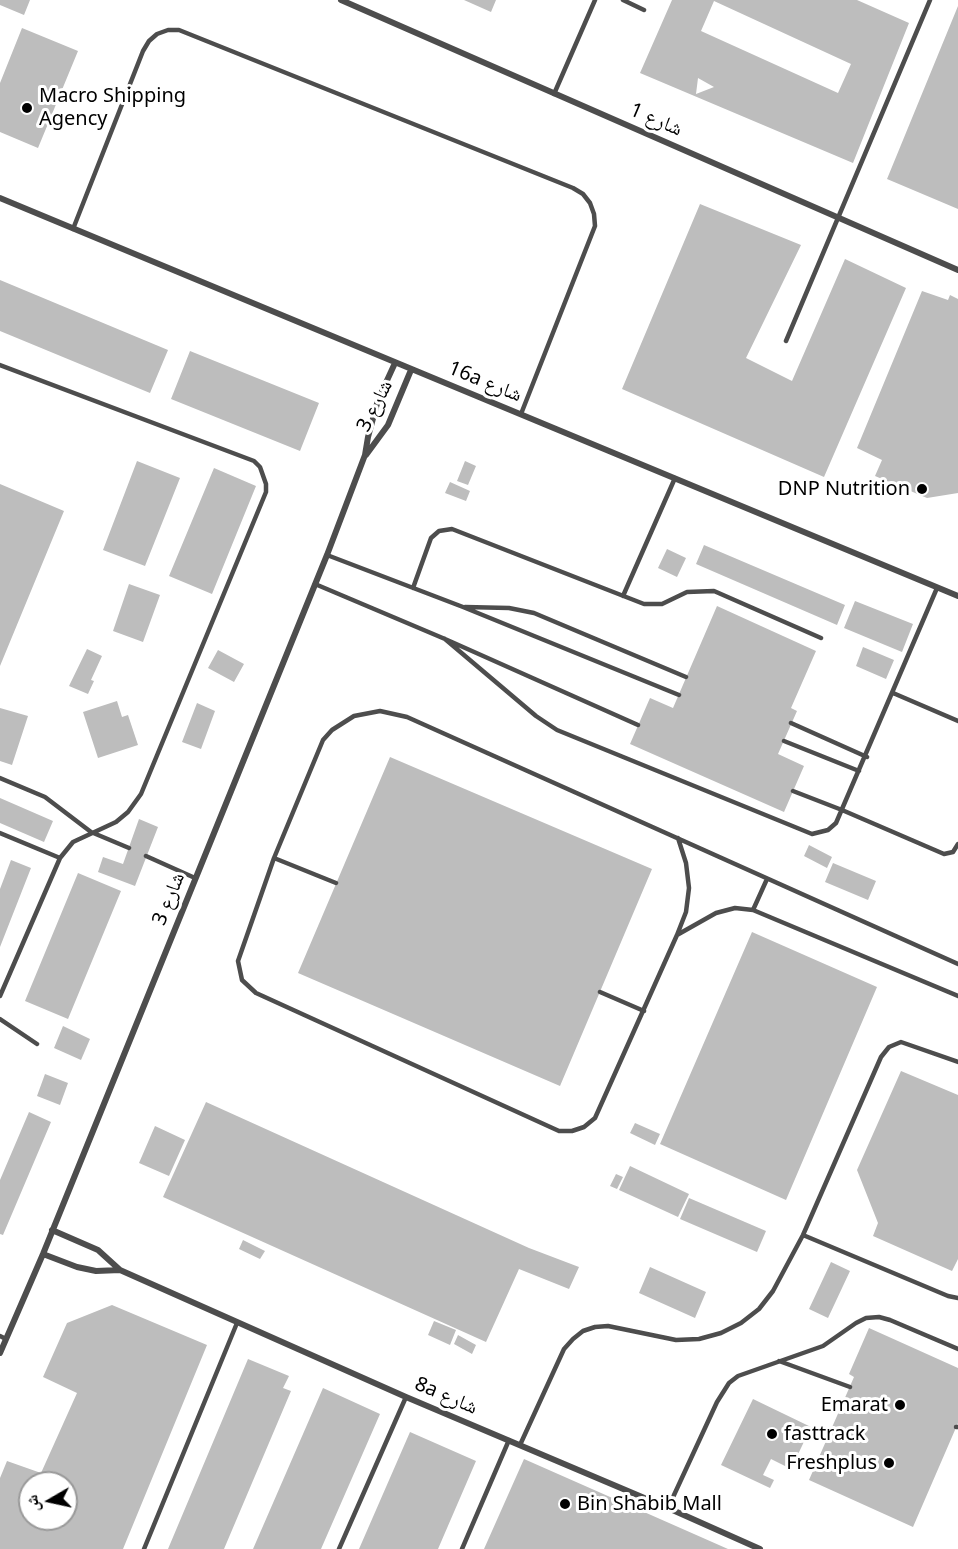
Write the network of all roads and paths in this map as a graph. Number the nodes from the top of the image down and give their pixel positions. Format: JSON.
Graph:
{"nodes":[{"id":1,"x":341,"y":0,"type":"edge"},
{"id":2,"x":595,"y":0,"type":"edge"},
{"id":3,"x":623,"y":0,"type":"edge"},
{"id":4,"x":928,"y":0,"type":"edge"},
{"id":5,"x":644,"y":10,"type":"dead end"},
{"id":6,"x":554,"y":94,"type":"junction"},
{"id":7,"x":0,"y":198,"type":"edge"},
{"id":8,"x":838,"y":217,"type":"junction"},
{"id":9,"x":73,"y":228,"type":"junction"},
{"id":10,"x":958,"y":270,"type":"edge"},
{"id":11,"x":786,"y":341,"type":"dead end"},
{"id":12,"x":395,"y":363,"type":"junction"},
{"id":13,"x":0,"y":365,"type":"edge"},
{"id":14,"x":411,"y":370,"type":"junction"},
{"id":15,"x":521,"y":414,"type":"junction"},
{"id":16,"x":365,"y":455,"type":"junction"},
{"id":17,"x":675,"y":478,"type":"junction"},
{"id":18,"x":327,"y":555,"type":"junction"},
{"id":19,"x":315,"y":584,"type":"junction"},
{"id":20,"x":413,"y":588,"type":"junction"},
{"id":21,"x":938,"y":588,"type":"junction"},
{"id":22,"x":623,"y":596,"type":"junction"},
{"id":23,"x":958,"y":596,"type":"edge"},
{"id":24,"x":463,"y":607,"type":"junction"},
{"id":25,"x":821,"y":638,"type":"dead end"},
{"id":26,"x":445,"y":639,"type":"junction"},
{"id":27,"x":686,"y":677,"type":"dead end"},
{"id":28,"x":893,"y":693,"type":"junction"},
{"id":29,"x":679,"y":695,"type":"dead end"},
{"id":30,"x":958,"y":722,"type":"edge"},
{"id":31,"x":791,"y":723,"type":"dead end"},
{"id":32,"x":638,"y":725,"type":"dead end"},
{"id":33,"x":784,"y":741,"type":"dead end"},
{"id":34,"x":867,"y":757,"type":"junction"},
{"id":35,"x":859,"y":771,"type":"junction"},
{"id":36,"x":0,"y":778,"type":"edge"},
{"id":37,"x":793,"y":791,"type":"dead end"},
{"id":38,"x":842,"y":810,"type":"junction"},
{"id":39,"x":91,"y":832,"type":"junction"},
{"id":40,"x":0,"y":833,"type":"edge"},
{"id":41,"x":678,"y":838,"type":"junction"},
{"id":42,"x":958,"y":844,"type":"edge"},
{"id":43,"x":129,"y":848,"type":"dead end"},
{"id":44,"x":146,"y":856,"type":"dead end"},
{"id":45,"x":60,"y":858,"type":"junction"},
{"id":46,"x":274,"y":858,"type":"junction"},
{"id":47,"x":195,"y":878,"type":"junction"},
{"id":48,"x":767,"y":879,"type":"junction"},
{"id":49,"x":336,"y":884,"type":"dead end"},
{"id":50,"x":753,"y":910,"type":"junction"},
{"id":51,"x":677,"y":935,"type":"junction"},
{"id":52,"x":958,"y":964,"type":"edge"},
{"id":53,"x":600,"y":992,"type":"dead end"},
{"id":54,"x":0,"y":996,"type":"edge"},
{"id":55,"x":958,"y":996,"type":"edge"},
{"id":56,"x":644,"y":1011,"type":"junction"},
{"id":57,"x":0,"y":1019,"type":"edge"},
{"id":58,"x":37,"y":1044,"type":"dead end"},
{"id":59,"x":958,"y":1062,"type":"edge"},
{"id":60,"x":52,"y":1230,"type":"junction"},
{"id":61,"x":803,"y":1235,"type":"junction"},
{"id":62,"x":43,"y":1254,"type":"junction"},
{"id":63,"x":120,"y":1270,"type":"junction"},
{"id":64,"x":958,"y":1298,"type":"edge"},
{"id":65,"x":237,"y":1323,"type":"junction"},
{"id":66,"x":3,"y":1338,"type":"edge"},
{"id":67,"x":958,"y":1349,"type":"edge"},
{"id":68,"x":0,"y":1353,"type":"edge"},
{"id":69,"x":779,"y":1361,"type":"junction"},
{"id":70,"x":850,"y":1387,"type":"dead end"},
{"id":71,"x":406,"y":1397,"type":"junction"},
{"id":72,"x":509,"y":1440,"type":"junction"},
{"id":73,"x":520,"y":1445,"type":"junction"},
{"id":74,"x":668,"y":1508,"type":"junction"},
{"id":75,"x":144,"y":1549,"type":"edge"},
{"id":76,"x":339,"y":1549,"type":"edge"},
{"id":77,"x":462,"y":1549,"type":"edge"},
{"id":78,"x":760,"y":1549,"type":"edge"}],
"edges":[{"from":1,"to":6,"type":"street","name":"شارع 1"},
{"from":2,"to":6,"type":"lane"},
{"from":3,"to":5,"type":"lane"},
{"from":4,"to":8,"type":"lane"},
{"from":6,"to":8,"type":"street","name":"شارع 1"},
{"from":7,"to":9,"type":"street","name":"16a شارع"},
{"from":8,"to":10,"type":"street","name":"شارع 1"},
{"from":8,"to":11,"type":"lane"},
{"from":9,"to":12,"type":"street","name":"16a شارع"},
{"from":9,"to":15,"type":"lane"},
{"from":12,"to":14,"type":"street","name":"16a شارع"},
{"from":12,"to":16,"type":"street","name":"شارع 3"},
{"from":13,"to":39,"type":"lane"},
{"from":14,"to":15,"type":"street","name":"16a شارع"},
{"from":14,"to":16,"type":"street","name":"شارع 3"},
{"from":15,"to":17,"type":"street","name":"16a شارع"},
{"from":16,"to":18,"type":"street","name":"شارع 3"},
{"from":17,"to":21,"type":"street","name":"16a شارع"},
{"from":17,"to":22,"type":"lane"},
{"from":18,"to":19,"type":"street","name":"شارع 3"},
{"from":18,"to":20,"type":"lane"},
{"from":19,"to":26,"type":"lane"},
{"from":19,"to":47,"type":"street","name":"شارع 3"},
{"from":20,"to":22,"type":"lane"},
{"from":20,"to":24,"type":"lane"},
{"from":21,"to":23,"type":"street","name":"16a شارع"},
{"from":21,"to":28,"type":"lane"},
{"from":22,"to":25,"type":"lane"},
{"from":24,"to":27,"type":"lane"},
{"from":24,"to":29,"type":"lane"},
{"from":26,"to":32,"type":"lane"},
{"from":26,"to":38,"type":"lane"},
{"from":28,"to":30,"type":"lane"},
{"from":28,"to":34,"type":"lane"},
{"from":31,"to":34,"type":"lane"},
{"from":33,"to":35,"type":"lane"},
{"from":34,"to":35,"type":"lane"},
{"from":35,"to":38,"type":"lane"},
{"from":36,"to":39,"type":"lane"},
{"from":37,"to":38,"type":"lane"},
{"from":38,"to":42,"type":"lane"},
{"from":39,"to":43,"type":"lane"},
{"from":39,"to":45,"type":"lane"},
{"from":40,"to":45,"type":"lane"},
{"from":41,"to":46,"type":"lane"},
{"from":41,"to":48,"type":"lane"},
{"from":41,"to":51,"type":"lane"},
{"from":44,"to":47,"type":"lane"},
{"from":45,"to":54,"type":"lane"},
{"from":46,"to":49,"type":"lane"},
{"from":46,"to":56,"type":"lane"},
{"from":47,"to":60,"type":"street","name":"شارع 3"},
{"from":48,"to":50,"type":"lane"},
{"from":48,"to":52,"type":"lane"},
{"from":50,"to":51,"type":"lane"},
{"from":50,"to":55,"type":"lane"},
{"from":51,"to":56,"type":"lane"},
{"from":53,"to":56,"type":"lane"},
{"from":57,"to":58,"type":"lane"},
{"from":59,"to":61,"type":"lane"},
{"from":60,"to":62,"type":"street","name":"شارع 3"},
{"from":60,"to":63,"type":"street","name":"8a شارع"},
{"from":61,"to":64,"type":"lane"},
{"from":61,"to":73,"type":"lane"},
{"from":62,"to":63,"type":"street","name":"8a شارع"},
{"from":62,"to":66,"type":"street","name":"شارع 3"},
{"from":63,"to":65,"type":"street","name":"8a شارع"},
{"from":65,"to":71,"type":"street","name":"8a شارع"},
{"from":65,"to":75,"type":"lane"},
{"from":66,"to":68,"type":"street","name":"شارع 3"},
{"from":67,"to":69,"type":"lane"},
{"from":69,"to":70,"type":"lane"},
{"from":69,"to":74,"type":"lane"},
{"from":71,"to":72,"type":"street","name":"8a شارع"},
{"from":71,"to":76,"type":"lane"},
{"from":72,"to":73,"type":"street","name":"8a شارع"},
{"from":72,"to":77,"type":"lane"},
{"from":73,"to":74,"type":"street","name":"8a شارع"},
{"from":74,"to":78,"type":"street","name":"8a شارع"}]}
